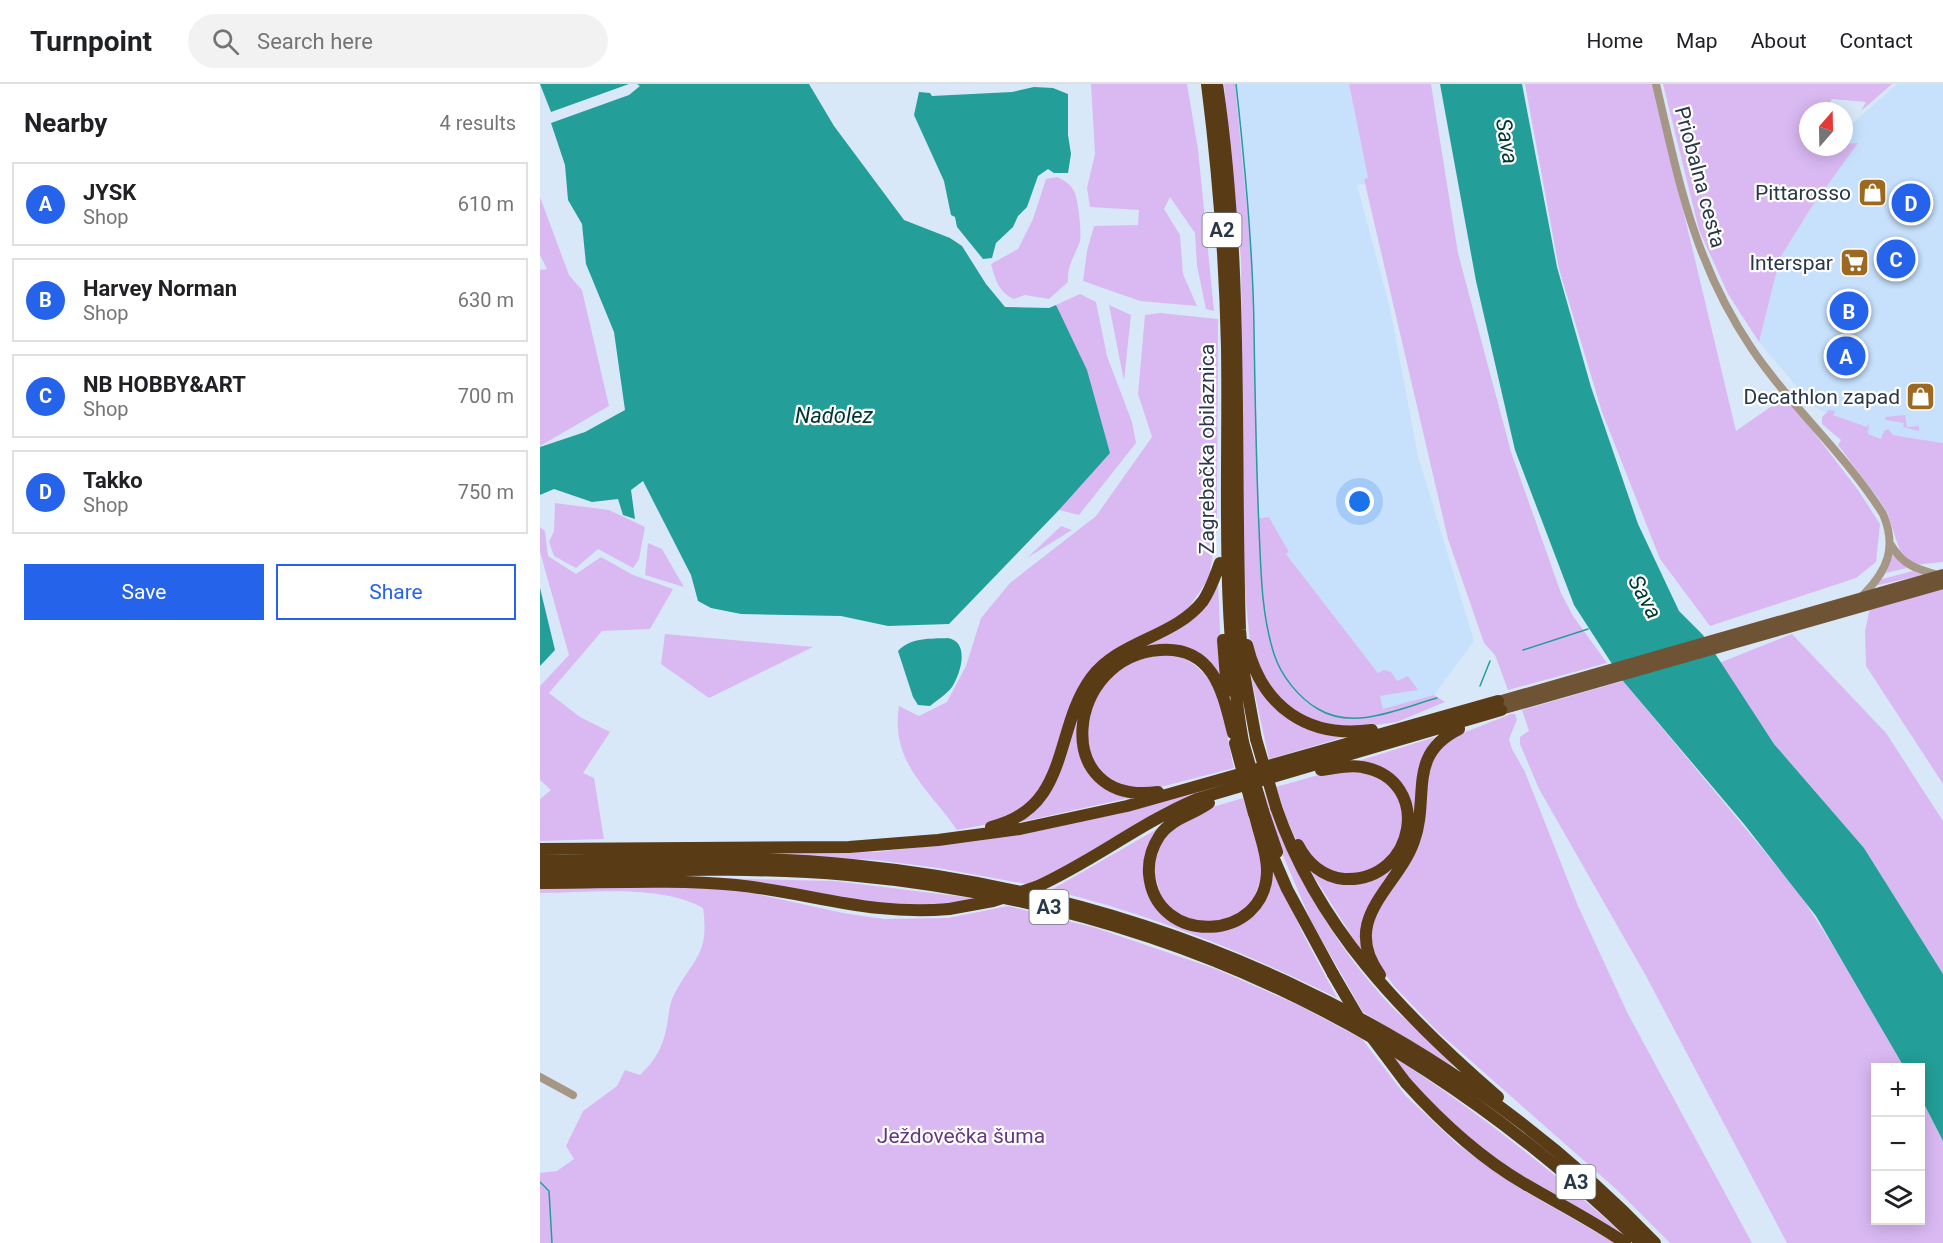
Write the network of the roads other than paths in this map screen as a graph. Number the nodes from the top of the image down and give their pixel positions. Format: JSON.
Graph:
{"nodes":[{"id":1,"x":1207,"y":84,"type":"edge"},
{"id":2,"x":1217,"y":84,"type":"edge"},
{"id":3,"x":1656,"y":84,"type":"edge"},
{"id":4,"x":1227,"y":495,"type":"junction"},
{"id":5,"x":1238,"y":534,"type":"junction"},
{"id":6,"x":1891,"y":545,"type":"junction"},
{"id":7,"x":1220,"y":563,"type":"junction"},
{"id":8,"x":1941,"y":578,"type":"edge"},
{"id":9,"x":1863,"y":595,"type":"junction"},
{"id":10,"x":1811,"y":615,"type":"junction"},
{"id":11,"x":1498,"y":708,"type":"junction"},
{"id":12,"x":1420,"y":728,"type":"junction"},
{"id":13,"x":1242,"y":739,"type":"junction"},
{"id":14,"x":1321,"y":770,"type":"junction"},
{"id":15,"x":1169,"y":795,"type":"junction"},
{"id":16,"x":1209,"y":803,"type":"junction"},
{"id":17,"x":1276,"y":807,"type":"junction"},
{"id":18,"x":1257,"y":814,"type":"junction"},
{"id":19,"x":938,"y":840,"type":"junction"},
{"id":20,"x":1113,"y":843,"type":"junction"},
{"id":21,"x":540,"y":849,"type":"edge"},
{"id":22,"x":540,"y":861,"type":"edge"},
{"id":23,"x":540,"y":872,"type":"edge"},
{"id":24,"x":540,"y":883,"type":"edge"},
{"id":25,"x":1402,"y":1008,"type":"junction"},
{"id":26,"x":540,"y":1077,"type":"edge"},
{"id":27,"x":573,"y":1095,"type":"dead end"},
{"id":28,"x":1570,"y":1161,"type":"junction"},
{"id":29,"x":1625,"y":1243,"type":"edge"},
{"id":30,"x":1641,"y":1243,"type":"edge"},
{"id":31,"x":1655,"y":1243,"type":"edge"}],
"edges":[{"from":1,"to":4,"type":"highway","name":"Zagrebačka obilaznica","number":"A2"},
{"from":2,"to":5,"type":"highway","name":"Zagrebačka obilaznica","number":"A2"},
{"from":3,"to":6,"type":"street","name":"Priobalna cesta"},
{"from":4,"to":7,"type":"highway"},
{"from":4,"to":13,"type":"highway","name":"Zagrebačka obilaznica","number":"A2"},
{"from":5,"to":12,"type":"highway"},
{"from":5,"to":13,"type":"highway","name":"Zagrebačka obilaznica","number":"A2"},
{"from":6,"to":8,"type":"street","name":"Priobalna cesta"},
{"from":6,"to":9,"type":"street"},
{"from":7,"to":13,"type":"highway"},
{"from":7,"to":19,"type":"highway"},
{"from":8,"to":9,"type":"main road"},
{"from":8,"to":10,"type":"main road"},
{"from":9,"to":10,"type":"main road"},
{"from":10,"to":11,"type":"main road"},
{"from":11,"to":12,"type":"highway"},
{"from":11,"to":25,"type":"highway"},
{"from":12,"to":14,"type":"highway"},
{"from":12,"to":15,"type":"highway"},
{"from":12,"to":20,"type":"highway"},
{"from":13,"to":15,"type":"highway"},
{"from":13,"to":17,"type":"highway","name":"Zagrebačka obilaznica","number":"A2","bridge":true},
{"from":13,"to":18,"type":"highway","bridge":true},
{"from":14,"to":16,"type":"highway"},
{"from":14,"to":17,"type":"highway"},
{"from":15,"to":19,"type":"highway"},
{"from":16,"to":18,"type":"highway"},
{"from":16,"to":20,"type":"highway"},
{"from":17,"to":25,"type":"highway"},
{"from":18,"to":29,"type":"highway","bridge":true},
{"from":19,"to":21,"type":"highway"},
{"from":20,"to":24,"type":"highway","bridge":true},
{"from":22,"to":28,"type":"highway","number":"A3"},
{"from":23,"to":30,"type":"highway","number":"A3"},
{"from":25,"to":28,"type":"highway"},
{"from":26,"to":27,"type":"street"},
{"from":28,"to":31,"type":"highway","number":"A3"}]}
